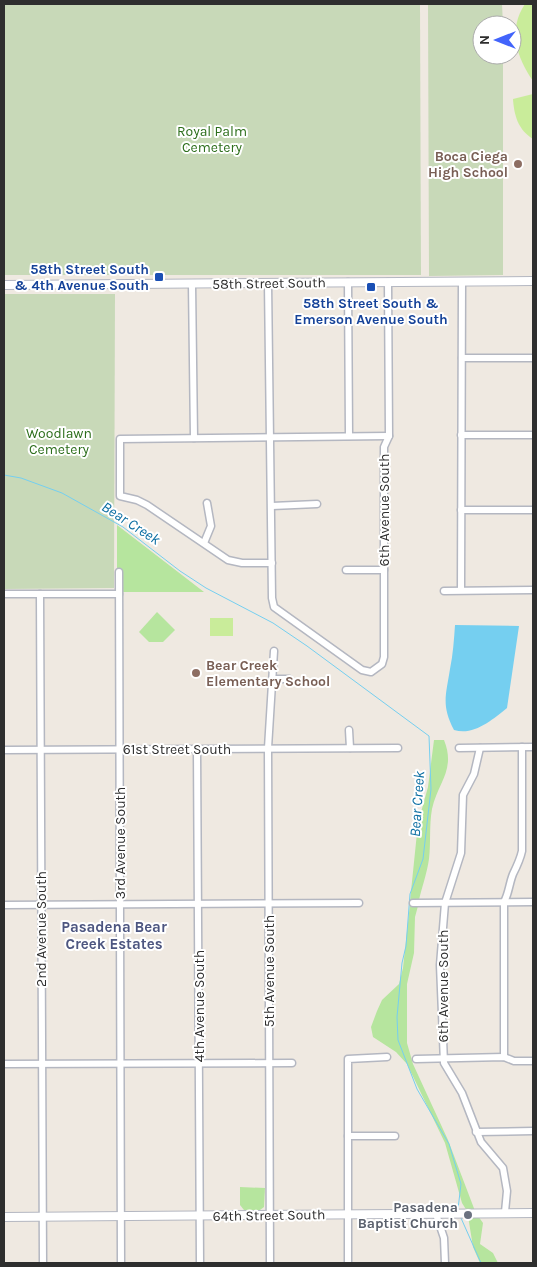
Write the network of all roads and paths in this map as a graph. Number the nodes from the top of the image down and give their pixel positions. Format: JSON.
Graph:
{"nodes":[{"id":1,"x":348,"y":282,"type":"junction"},
{"id":2,"x":388,"y":282,"type":"junction"},
{"id":3,"x":462,"y":282,"type":"junction"},
{"id":4,"x":533,"y":282,"type":"edge"},
{"id":5,"x":268,"y":283,"type":"junction"},
{"id":6,"x":192,"y":284,"type":"junction"},
{"id":7,"x":4,"y":285,"type":"edge"},
{"id":8,"x":462,"y":358,"type":"junction"},
{"id":9,"x":533,"y":358,"type":"edge"},
{"id":10,"x":461,"y":435,"type":"junction"},
{"id":11,"x":533,"y":435,"type":"edge"},
{"id":12,"x":349,"y":436,"type":"junction"},
{"id":13,"x":389,"y":436,"type":"junction"},
{"id":14,"x":194,"y":438,"type":"junction"},
{"id":15,"x":270,"y":438,"type":"junction"},
{"id":16,"x":207,"y":502,"type":"dead end"},
{"id":17,"x":317,"y":504,"type":"dead end"},
{"id":18,"x":272,"y":506,"type":"junction"},
{"id":19,"x":461,"y":510,"type":"junction"},
{"id":20,"x":533,"y":510,"type":"edge"},
{"id":21,"x":204,"y":544,"type":"junction"},
{"id":22,"x":272,"y":563,"type":"junction"},
{"id":23,"x":346,"y":570,"type":"dead end"},
{"id":24,"x":384,"y":570,"type":"junction"},
{"id":25,"x":119,"y":572,"type":"dead end"},
{"id":26,"x":461,"y":590,"type":"junction"},
{"id":27,"x":533,"y":590,"type":"edge"},
{"id":28,"x":444,"y":591,"type":"dead end"},
{"id":29,"x":4,"y":594,"type":"edge"},
{"id":30,"x":40,"y":594,"type":"junction"},
{"id":31,"x":119,"y":594,"type":"junction"},
{"id":32,"x":274,"y":651,"type":"dead end"},
{"id":33,"x":274,"y":679,"type":"junction"},
{"id":34,"x":290,"y":679,"type":"dead end"},
{"id":35,"x":349,"y":730,"type":"dead end"},
{"id":36,"x":533,"y":747,"type":"edge"},
{"id":37,"x":268,"y":748,"type":"junction"},
{"id":38,"x":350,"y":748,"type":"junction"},
{"id":39,"x":398,"y":748,"type":"dead end"},
{"id":40,"x":459,"y":748,"type":"dead end"},
{"id":41,"x":480,"y":748,"type":"junction"},
{"id":42,"x":522,"y":748,"type":"junction"},
{"id":43,"x":119,"y":749,"type":"junction"},
{"id":44,"x":197,"y":749,"type":"junction"},
{"id":45,"x":4,"y":750,"type":"edge"},
{"id":46,"x":41,"y":750,"type":"junction"},
{"id":47,"x":504,"y":902,"type":"junction"},
{"id":48,"x":533,"y":902,"type":"edge"},
{"id":49,"x":269,"y":903,"type":"junction"},
{"id":50,"x":359,"y":903,"type":"dead end"},
{"id":51,"x":413,"y":903,"type":"dead end"},
{"id":52,"x":445,"y":903,"type":"junction"},
{"id":53,"x":120,"y":904,"type":"junction"},
{"id":54,"x":198,"y":904,"type":"junction"},
{"id":55,"x":4,"y":905,"type":"edge"},
{"id":56,"x":41,"y":905,"type":"junction"},
{"id":57,"x":387,"y":1057,"type":"dead end"},
{"id":58,"x":444,"y":1057,"type":"junction"},
{"id":59,"x":504,"y":1058,"type":"junction"},
{"id":60,"x":416,"y":1059,"type":"dead end"},
{"id":61,"x":533,"y":1061,"type":"edge"},
{"id":62,"x":121,"y":1063,"type":"junction"},
{"id":63,"x":199,"y":1063,"type":"junction"},
{"id":64,"x":269,"y":1063,"type":"junction"},
{"id":65,"x":292,"y":1063,"type":"dead end"},
{"id":66,"x":4,"y":1064,"type":"edge"},
{"id":67,"x":41,"y":1064,"type":"junction"},
{"id":68,"x":533,"y":1131,"type":"edge"},
{"id":69,"x":476,"y":1132,"type":"junction"},
{"id":70,"x":348,"y":1136,"type":"junction"},
{"id":71,"x":395,"y":1136,"type":"dead end"},
{"id":72,"x":506,"y":1212,"type":"junction"},
{"id":73,"x":533,"y":1213,"type":"edge"},
{"id":74,"x":348,"y":1214,"type":"junction"},
{"id":75,"x":436,"y":1214,"type":"junction"},
{"id":76,"x":199,"y":1215,"type":"junction"},
{"id":77,"x":270,"y":1215,"type":"junction"},
{"id":78,"x":121,"y":1216,"type":"junction"},
{"id":79,"x":4,"y":1217,"type":"edge"},
{"id":80,"x":43,"y":1217,"type":"junction"},
{"id":81,"x":43,"y":1263,"type":"edge"},
{"id":82,"x":121,"y":1263,"type":"edge"},
{"id":83,"x":200,"y":1263,"type":"edge"},
{"id":84,"x":270,"y":1263,"type":"edge"},
{"id":85,"x":348,"y":1263,"type":"edge"},
{"id":86,"x":445,"y":1263,"type":"edge"}],
"edges":[{"from":1,"to":2,"type":"street","name":"58th Street South"},
{"from":1,"to":5,"type":"street","name":"58th Street South"},
{"from":1,"to":12,"type":"street"},
{"from":2,"to":3,"type":"street","name":"58th Street South"},
{"from":2,"to":13,"type":"street","name":"6th Avenue South"},
{"from":3,"to":4,"type":"street","name":"58th Street South"},
{"from":3,"to":8,"type":"street"},
{"from":5,"to":6,"type":"street","name":"58th Street South"},
{"from":5,"to":15,"type":"street"},
{"from":6,"to":7,"type":"street","name":"58th Street South"},
{"from":6,"to":14,"type":"street"},
{"from":8,"to":9,"type":"street"},
{"from":8,"to":10,"type":"street"},
{"from":10,"to":11,"type":"street"},
{"from":10,"to":19,"type":"street"},
{"from":12,"to":13,"type":"street"},
{"from":12,"to":15,"type":"street"},
{"from":13,"to":24,"type":"street","name":"6th Avenue South"},
{"from":14,"to":15,"type":"street"},
{"from":14,"to":21,"type":"street"},
{"from":15,"to":18,"type":"street"},
{"from":16,"to":21,"type":"street"},
{"from":17,"to":18,"type":"street"},
{"from":18,"to":22,"type":"street"},
{"from":19,"to":20,"type":"street"},
{"from":19,"to":26,"type":"street"},
{"from":21,"to":22,"type":"street"},
{"from":22,"to":24,"type":"street","name":"6th Avenue South"},
{"from":23,"to":24,"type":"street"},
{"from":25,"to":31,"type":"street","name":"3rd Avenue South"},
{"from":26,"to":27,"type":"street"},
{"from":26,"to":28,"type":"street"},
{"from":29,"to":30,"type":"street"},
{"from":30,"to":31,"type":"street"},
{"from":30,"to":46,"type":"street","name":"2nd Avenue South"},
{"from":31,"to":43,"type":"street","name":"3rd Avenue South"},
{"from":32,"to":33,"type":"street","name":"5th Avenue South"},
{"from":33,"to":34,"type":"street"},
{"from":33,"to":37,"type":"street","name":"5th Avenue South"},
{"from":35,"to":38,"type":"street"},
{"from":36,"to":42,"type":"street"},
{"from":37,"to":38,"type":"street","name":"61st Street South"},
{"from":37,"to":44,"type":"street","name":"61st Street South"},
{"from":37,"to":49,"type":"street","name":"5th Avenue South"},
{"from":38,"to":39,"type":"street","name":"61st Street South"},
{"from":40,"to":41,"type":"street"},
{"from":41,"to":42,"type":"street"},
{"from":41,"to":52,"type":"street","name":"6th Avenue South"},
{"from":42,"to":47,"type":"street"},
{"from":43,"to":44,"type":"street","name":"61st Street South"},
{"from":43,"to":46,"type":"street","name":"61st Street South"},
{"from":43,"to":53,"type":"street","name":"3rd Avenue South"},
{"from":44,"to":54,"type":"street","name":"4th Avenue South"},
{"from":45,"to":46,"type":"street","name":"61st Street South"},
{"from":46,"to":56,"type":"street","name":"2nd Avenue South"},
{"from":47,"to":48,"type":"street"},
{"from":47,"to":52,"type":"street"},
{"from":47,"to":59,"type":"street"},
{"from":49,"to":50,"type":"street"},
{"from":49,"to":54,"type":"street"},
{"from":49,"to":64,"type":"street","name":"5th Avenue South"},
{"from":51,"to":52,"type":"street"},
{"from":52,"to":58,"type":"street","name":"6th Avenue South"},
{"from":53,"to":54,"type":"street"},
{"from":53,"to":56,"type":"street"},
{"from":53,"to":62,"type":"street","name":"3rd Avenue South"},
{"from":54,"to":63,"type":"street","name":"4th Avenue South"},
{"from":55,"to":56,"type":"street"},
{"from":56,"to":67,"type":"street","name":"2nd Avenue South"},
{"from":57,"to":70,"type":"street"},
{"from":58,"to":59,"type":"street"},
{"from":58,"to":60,"type":"street"},
{"from":58,"to":69,"type":"street","name":"6th Avenue South"},
{"from":59,"to":61,"type":"street"},
{"from":62,"to":63,"type":"street"},
{"from":62,"to":67,"type":"street"},
{"from":62,"to":78,"type":"street","name":"3rd Avenue South"},
{"from":63,"to":64,"type":"street"},
{"from":63,"to":76,"type":"street","name":"4th Avenue South"},
{"from":64,"to":65,"type":"street"},
{"from":64,"to":77,"type":"street","name":"5th Avenue South"},
{"from":66,"to":67,"type":"street"},
{"from":67,"to":80,"type":"street","name":"2nd Avenue South"},
{"from":68,"to":69,"type":"street"},
{"from":69,"to":72,"type":"street","name":"6th Avenue South"},
{"from":70,"to":71,"type":"street"},
{"from":70,"to":74,"type":"street"},
{"from":72,"to":73,"type":"street","name":"64th Street South"},
{"from":72,"to":75,"type":"street","name":"64th Street South"},
{"from":74,"to":75,"type":"street","name":"64th Street South"},
{"from":74,"to":77,"type":"street","name":"64th Street South"},
{"from":74,"to":85,"type":"street"},
{"from":75,"to":86,"type":"street"},
{"from":76,"to":77,"type":"street","name":"64th Street South"},
{"from":76,"to":78,"type":"street","name":"64th Street South"},
{"from":76,"to":83,"type":"street","name":"4th Avenue South"},
{"from":77,"to":84,"type":"street","name":"5th Avenue South"},
{"from":78,"to":80,"type":"street","name":"64th Street South"},
{"from":78,"to":82,"type":"street","name":"3rd Avenue South"},
{"from":79,"to":80,"type":"street","name":"64th Street South"},
{"from":80,"to":81,"type":"street","name":"2nd Avenue South"}]}
